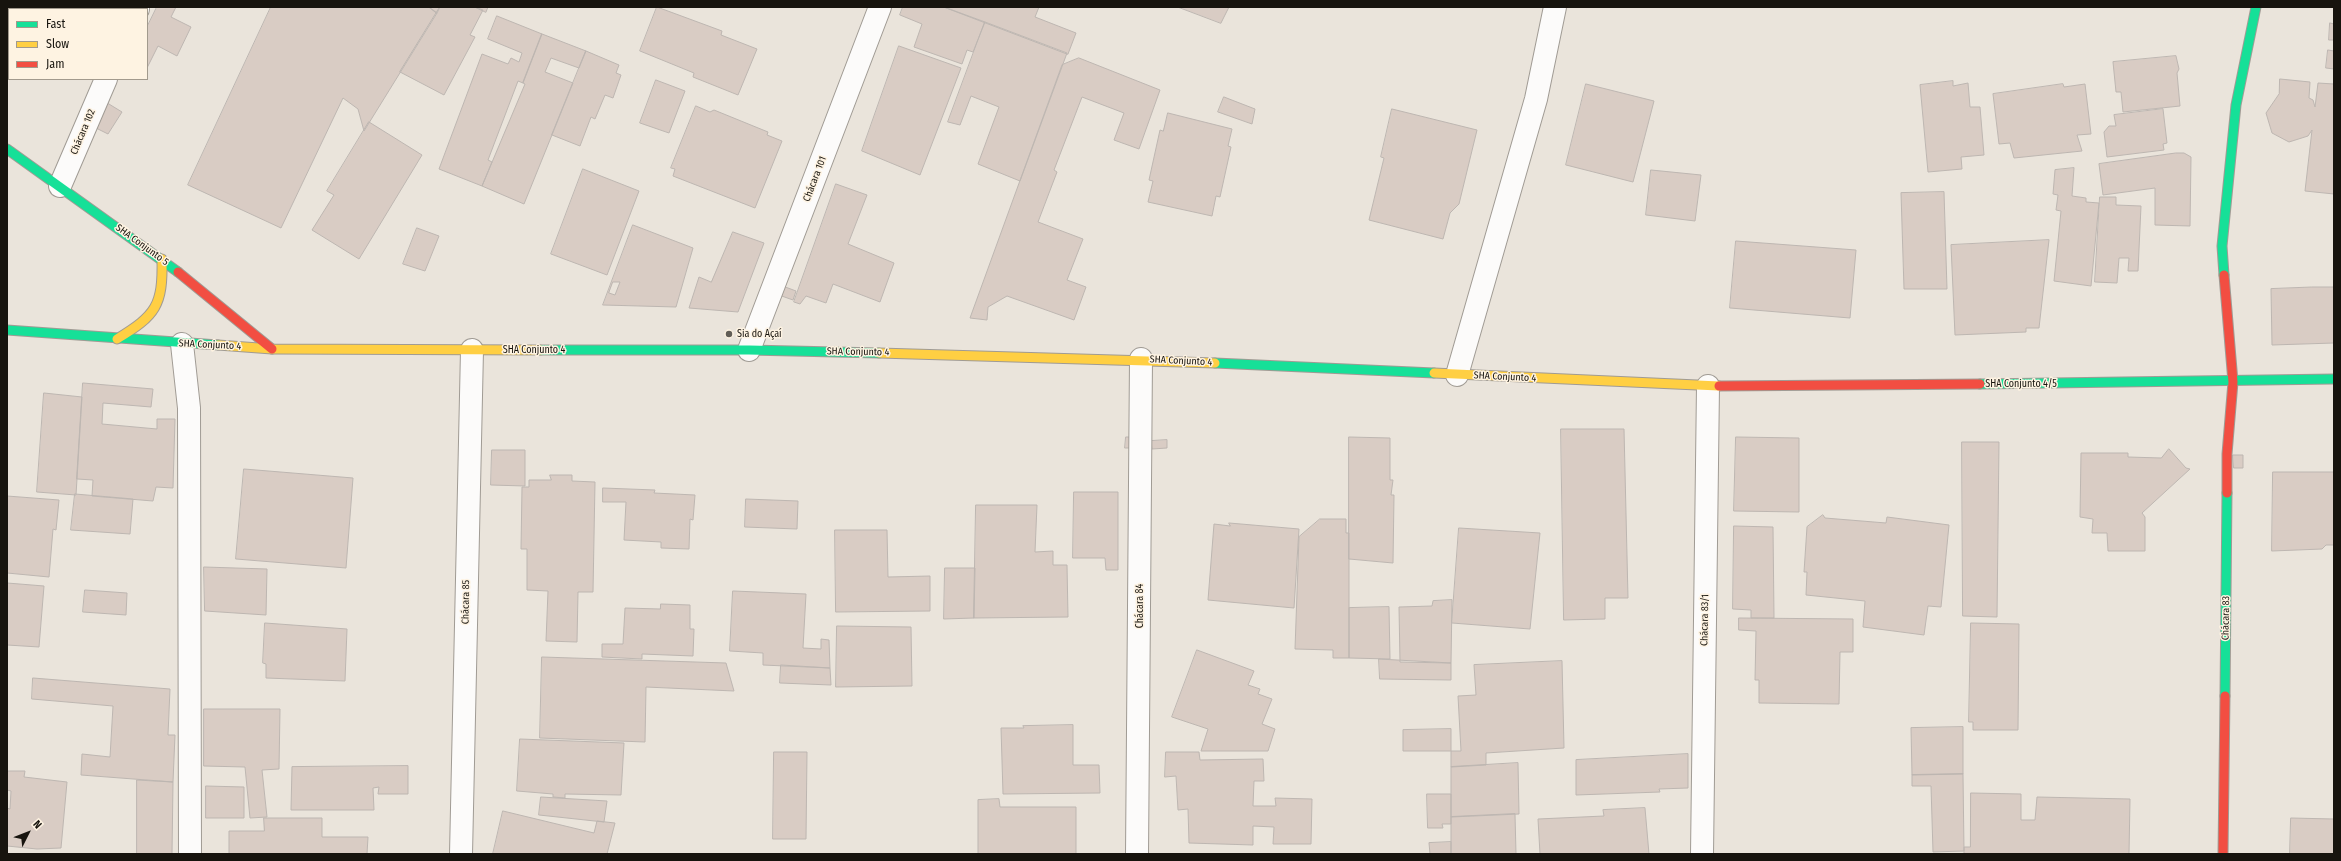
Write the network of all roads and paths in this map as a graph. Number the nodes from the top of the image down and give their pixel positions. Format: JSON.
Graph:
{"nodes":[{"id":1,"x":880,"y":7,"type":"edge"},
{"id":2,"x":1555,"y":7,"type":"edge"},
{"id":3,"x":2256,"y":7,"type":"edge"},
{"id":4,"x":106,"y":80,"type":"edge"},
{"id":5,"x":7,"y":149,"type":"edge"},
{"id":6,"x":60,"y":186,"type":"junction"},
{"id":7,"x":162,"y":259,"type":"junction"},
{"id":8,"x":7,"y":330,"type":"edge"},
{"id":9,"x":117,"y":339,"type":"junction"},
{"id":10,"x":182,"y":344,"type":"junction"},
{"id":11,"x":272,"y":349,"type":"junction"},
{"id":12,"x":472,"y":350,"type":"junction"},
{"id":13,"x":749,"y":350,"type":"junction"},
{"id":14,"x":1141,"y":359,"type":"junction"},
{"id":15,"x":1457,"y":375,"type":"junction"},
{"id":16,"x":2334,"y":379,"type":"edge"},
{"id":17,"x":2232,"y":382,"type":"junction"},
{"id":18,"x":1708,"y":386,"type":"junction"},
{"id":19,"x":190,"y":854,"type":"edge"},
{"id":20,"x":462,"y":854,"type":"edge"},
{"id":21,"x":1137,"y":854,"type":"edge"},
{"id":22,"x":1702,"y":854,"type":"edge"},
{"id":23,"x":2223,"y":854,"type":"edge"}],
"edges":[{"from":1,"to":13,"type":"street","name":"Chácara 101"},
{"from":2,"to":15,"type":"street"},
{"from":3,"to":17,"type":"street","name":"Chácara 83"},
{"from":4,"to":6,"type":"street","name":"Chácara 102"},
{"from":5,"to":6,"type":"street","name":"SHA Conjunto 5"},
{"from":6,"to":7,"type":"street","name":"SHA Conjunto 5"},
{"from":7,"to":9,"type":"street"},
{"from":7,"to":11,"type":"street","name":"SHA Conjunto 5"},
{"from":8,"to":9,"type":"street","name":"SHA Conjunto 4"},
{"from":9,"to":10,"type":"street","name":"SHA Conjunto 4"},
{"from":10,"to":11,"type":"street","name":"SHA Conjunto 4"},
{"from":10,"to":19,"type":"street"},
{"from":11,"to":12,"type":"street","name":"SHA Conjunto 4"},
{"from":12,"to":13,"type":"street","name":"SHA Conjunto 4"},
{"from":12,"to":20,"type":"street","name":"Chácara 85"},
{"from":13,"to":14,"type":"street","name":"SHA Conjunto 4"},
{"from":14,"to":15,"type":"street","name":"SHA Conjunto 4"},
{"from":14,"to":21,"type":"street","name":"Chácara 84"},
{"from":15,"to":18,"type":"street","name":"SHA Conjunto 4"},
{"from":16,"to":17,"type":"street","name":"SHA Conjunto 4/5"},
{"from":17,"to":18,"type":"street","name":"SHA Conjunto 4/5"},
{"from":17,"to":23,"type":"street","name":"Chácara 83"},
{"from":18,"to":22,"type":"street","name":"Chácara 83/1"}]}
